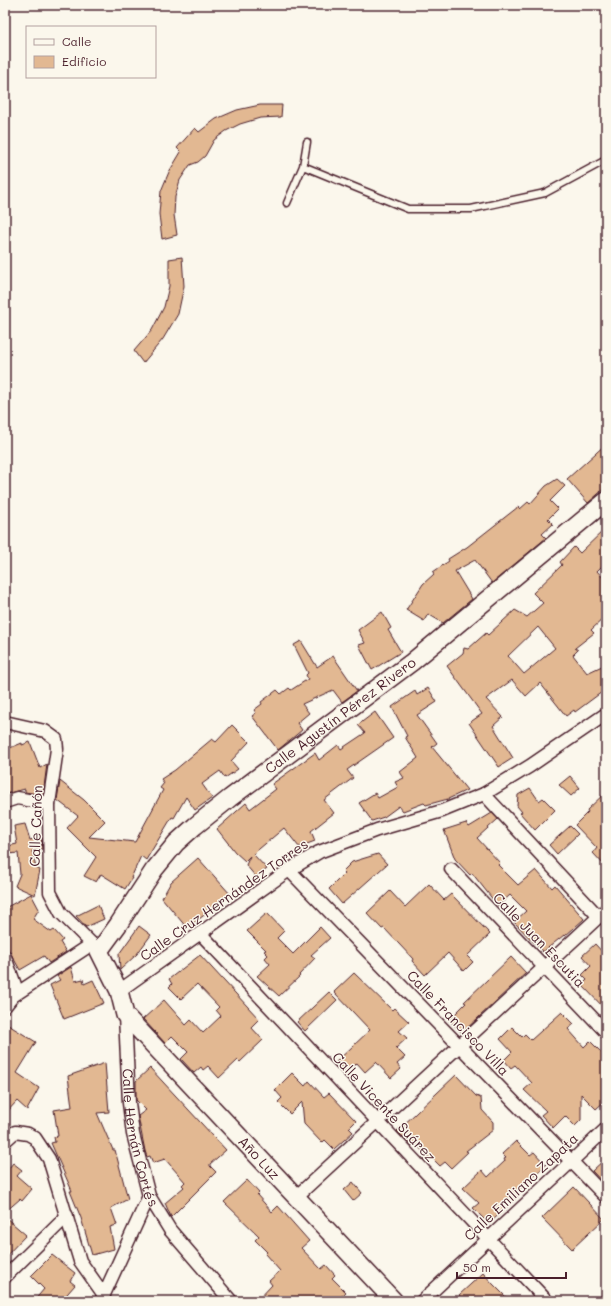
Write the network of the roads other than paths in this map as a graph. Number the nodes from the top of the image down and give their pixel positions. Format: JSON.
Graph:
{"nodes":[{"id":1,"x":307,"y":142,"type":"dead end"},
{"id":2,"x":606,"y":160,"type":"edge"},
{"id":3,"x":303,"y":166,"type":"junction"},
{"id":4,"x":287,"y":203,"type":"dead end"},
{"id":5,"x":606,"y":501,"type":"edge"},
{"id":6,"x":606,"y":714,"type":"edge"},
{"id":7,"x":5,"y":722,"type":"edge"},
{"id":8,"x":484,"y":794,"type":"junction"},
{"id":9,"x":5,"y":802,"type":"edge"},
{"id":10,"x":49,"y":804,"type":"junction"},
{"id":11,"x":289,"y":870,"type":"junction"},
{"id":12,"x":451,"y":870,"type":"dead end"},
{"id":13,"x":603,"y":913,"type":"edge"},
{"id":14,"x":200,"y":932,"type":"junction"},
{"id":15,"x":95,"y":948,"type":"junction"},
{"id":16,"x":5,"y":957,"type":"edge"},
{"id":17,"x":544,"y":967,"type":"junction"},
{"id":18,"x":119,"y":991,"type":"junction"},
{"id":19,"x":13,"y":996,"type":"junction"},
{"id":20,"x":5,"y":1006,"type":"edge"},
{"id":21,"x":125,"y":1015,"type":"junction"},
{"id":22,"x":606,"y":1032,"type":"edge"},
{"id":23,"x":460,"y":1046,"type":"junction"},
{"id":24,"x":378,"y":1122,"type":"junction"},
{"id":25,"x":606,"y":1128,"type":"edge"},
{"id":26,"x":5,"y":1141,"type":"edge"},
{"id":27,"x":571,"y":1161,"type":"junction"},
{"id":28,"x":149,"y":1196,"type":"junction"},
{"id":29,"x":296,"y":1197,"type":"junction"},
{"id":30,"x":606,"y":1197,"type":"edge"},
{"id":31,"x":67,"y":1216,"type":"junction"},
{"id":32,"x":488,"y":1239,"type":"junction"},
{"id":33,"x":5,"y":1277,"type":"edge"},
{"id":34,"x":103,"y":1298,"type":"edge"},
{"id":35,"x":231,"y":1301,"type":"edge"},
{"id":36,"x":394,"y":1301,"type":"edge"},
{"id":37,"x":422,"y":1301,"type":"edge"},
{"id":38,"x":547,"y":1301,"type":"edge"}],
"edges":[{"from":1,"to":3,"type":"lane"},
{"from":2,"to":3,"type":"lane"},
{"from":3,"to":4,"type":"lane"},
{"from":5,"to":15,"type":"main road","name":"Calle Agustín Pérez Rivero"},
{"from":6,"to":8,"type":"street","name":"Calle Cruz Hernández Torres"},
{"from":7,"to":10,"type":"street","name":"Calle Cañón"},
{"from":8,"to":11,"type":"street","name":"Calle Cruz Hernández Torres"},
{"from":8,"to":13,"type":"street"},
{"from":9,"to":10,"type":"street"},
{"from":10,"to":15,"type":"street","name":"Calle Cañón"},
{"from":11,"to":14,"type":"street","name":"Calle Cruz Hernández Torres"},
{"from":11,"to":23,"type":"street","name":"Calle Francisco Villa"},
{"from":12,"to":17,"type":"street","name":"Calle Juan Escutia"},
{"from":13,"to":17,"type":"street"},
{"from":14,"to":18,"type":"street","name":"Calle Cruz Hernández Torres"},
{"from":14,"to":24,"type":"street","name":"Calle Vicente Suárez"},
{"from":15,"to":18,"type":"main road","name":"Calle Hernán Cortés"},
{"from":15,"to":19,"type":"street","name":"Calle Agustín Pérez Rivero"},
{"from":16,"to":19,"type":"street"},
{"from":17,"to":22,"type":"street","name":"Calle Juan Escutia"},
{"from":17,"to":23,"type":"street"},
{"from":18,"to":21,"type":"main road","name":"Calle Hernán Cortés"},
{"from":19,"to":20,"type":"street","name":"Calle Agustín Pérez Rivero"},
{"from":21,"to":28,"type":"street","name":"Calle Hernán Cortés"},
{"from":21,"to":29,"type":"main road","name":"Año Luz"},
{"from":23,"to":24,"type":"street"},
{"from":23,"to":27,"type":"street","name":"Calle Francisco Villa"},
{"from":24,"to":29,"type":"street"},
{"from":24,"to":32,"type":"street","name":"Calle Vicente Suárez"},
{"from":25,"to":27,"type":"street","name":"Calle Emiliano Zapata"},
{"from":26,"to":31,"type":"street"},
{"from":27,"to":30,"type":"street","name":"Calle Francisco Villa"},
{"from":27,"to":32,"type":"street","name":"Calle Emiliano Zapata"},
{"from":28,"to":34,"type":"street"},
{"from":28,"to":35,"type":"street","name":"Calle Hernán Cortés"},
{"from":29,"to":36,"type":"main road","name":"Año Luz"},
{"from":31,"to":33,"type":"street"},
{"from":31,"to":34,"type":"street"},
{"from":32,"to":37,"type":"street","name":"Calle Emiliano Zapata"},
{"from":32,"to":38,"type":"street","name":"Calle Vicente Suárez"}]}
